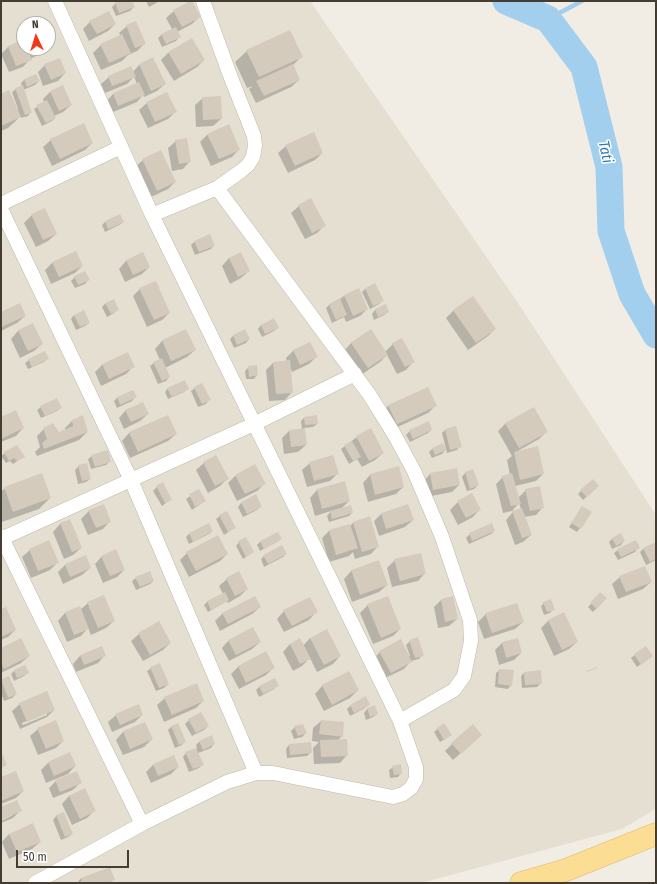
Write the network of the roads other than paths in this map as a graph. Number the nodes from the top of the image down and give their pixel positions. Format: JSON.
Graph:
{"nodes":[{"id":1,"x":56,"y":1,"type":"edge"},
{"id":2,"x":203,"y":1,"type":"edge"},
{"id":3,"x":121,"y":147,"type":"junction"},
{"id":4,"x":217,"y":188,"type":"junction"},
{"id":5,"x":1,"y":204,"type":"edge"},
{"id":6,"x":1,"y":209,"type":"edge"},
{"id":7,"x":152,"y":215,"type":"junction"},
{"id":8,"x":355,"y":374,"type":"junction"},
{"id":9,"x":254,"y":424,"type":"junction"},
{"id":10,"x":131,"y":480,"type":"junction"},
{"id":11,"x":1,"y":538,"type":"edge"},
{"id":12,"x":400,"y":721,"type":"junction"},
{"id":13,"x":256,"y":773,"type":"junction"},
{"id":14,"x":142,"y":824,"type":"junction"},
{"id":15,"x":656,"y":834,"type":"edge"},
{"id":16,"x":35,"y":883,"type":"edge"},
{"id":17,"x":521,"y":883,"type":"edge"}],
"edges":[{"from":1,"to":3,"type":"street"},
{"from":2,"to":4,"type":"street"},
{"from":3,"to":5,"type":"street"},
{"from":3,"to":7,"type":"street"},
{"from":4,"to":7,"type":"street"},
{"from":4,"to":8,"type":"street"},
{"from":6,"to":10,"type":"street"},
{"from":7,"to":9,"type":"street"},
{"from":8,"to":9,"type":"street"},
{"from":8,"to":12,"type":"street"},
{"from":9,"to":10,"type":"street"},
{"from":9,"to":12,"type":"street"},
{"from":10,"to":11,"type":"street"},
{"from":10,"to":13,"type":"street"},
{"from":11,"to":14,"type":"street"},
{"from":12,"to":13,"type":"street"},
{"from":13,"to":14,"type":"street"},
{"from":14,"to":16,"type":"street"},
{"from":15,"to":17,"type":"main road"}]}
